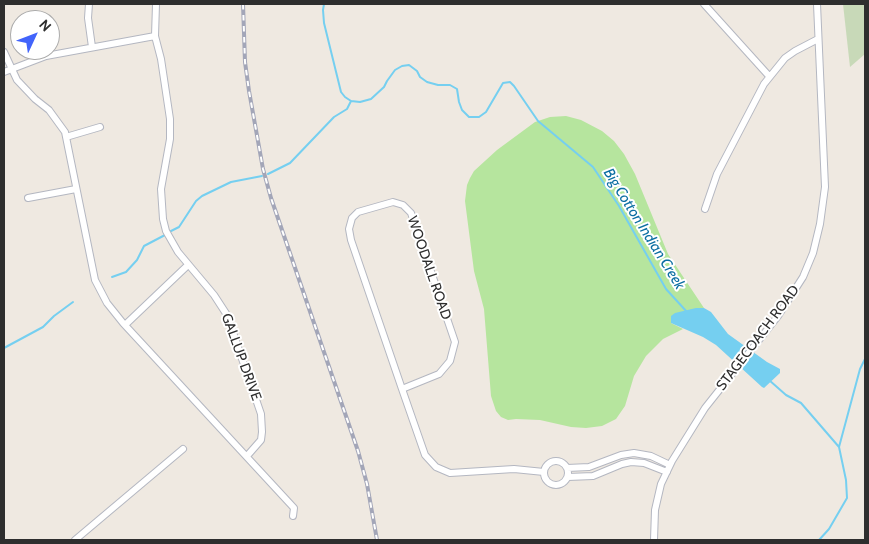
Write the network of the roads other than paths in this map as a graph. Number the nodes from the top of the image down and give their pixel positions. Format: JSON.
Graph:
{"nodes":[{"id":1,"x":88,"y":4,"type":"edge"},
{"id":2,"x":156,"y":4,"type":"edge"},
{"id":3,"x":704,"y":4,"type":"edge"},
{"id":4,"x":817,"y":4,"type":"edge"},
{"id":5,"x":155,"y":36,"type":"junction"},
{"id":6,"x":818,"y":39,"type":"junction"},
{"id":7,"x":92,"y":47,"type":"junction"},
{"id":8,"x":4,"y":52,"type":"edge"},
{"id":9,"x":11,"y":69,"type":"junction"},
{"id":10,"x":4,"y":72,"type":"edge"},
{"id":11,"x":769,"y":76,"type":"junction"},
{"id":12,"x":100,"y":127,"type":"dead end"},
{"id":13,"x":66,"y":137,"type":"junction"},
{"id":14,"x":76,"y":189,"type":"junction"},
{"id":15,"x":28,"y":198,"type":"dead end"},
{"id":16,"x":705,"y":209,"type":"dead end"},
{"id":17,"x":188,"y":265,"type":"junction"},
{"id":18,"x":125,"y":325,"type":"junction"},
{"id":19,"x":402,"y":389,"type":"junction"},
{"id":20,"x":183,"y":449,"type":"dead end"},
{"id":21,"x":247,"y":456,"type":"junction"},
{"id":22,"x":670,"y":465,"type":"junction"},
{"id":23,"x":567,"y":468,"type":"junction"},
{"id":24,"x":544,"y":472,"type":"junction"},
{"id":25,"x":667,"y":472,"type":"junction"},
{"id":26,"x":568,"y":477,"type":"junction"},
{"id":27,"x":293,"y":516,"type":"dead end"},
{"id":28,"x":75,"y":540,"type":"edge"},
{"id":29,"x":654,"y":540,"type":"edge"}],
"edges":[{"from":1,"to":7,"type":"street"},
{"from":2,"to":5,"type":"street","name":"GALLUP DRIVE"},
{"from":3,"to":11,"type":"street"},
{"from":4,"to":6,"type":"street","name":"STAGECOACH ROAD"},
{"from":5,"to":7,"type":"street"},
{"from":5,"to":17,"type":"street","name":"GALLUP DRIVE"},
{"from":6,"to":11,"type":"street"},
{"from":6,"to":22,"type":"street","name":"STAGECOACH ROAD"},
{"from":7,"to":9,"type":"street"},
{"from":8,"to":9,"type":"street"},
{"from":9,"to":10,"type":"street"},
{"from":9,"to":13,"type":"street"},
{"from":11,"to":16,"type":"street"},
{"from":12,"to":13,"type":"street"},
{"from":13,"to":14,"type":"street"},
{"from":14,"to":15,"type":"street"},
{"from":14,"to":18,"type":"street"},
{"from":17,"to":18,"type":"street"},
{"from":17,"to":21,"type":"street","name":"GALLUP DRIVE"},
{"from":18,"to":21,"type":"street"},
{"from":19,"to":19,"type":"street","name":"WOODALL ROAD"},
{"from":19,"to":24,"type":"street","name":"WOODALL ROAD"},
{"from":20,"to":28,"type":"street"},
{"from":21,"to":27,"type":"street"},
{"from":22,"to":23,"type":"street"},
{"from":22,"to":25,"type":"street","name":"STAGECOACH ROAD"},
{"from":23,"to":24,"type":"street"},
{"from":23,"to":26,"type":"street"},
{"from":24,"to":26,"type":"street"},
{"from":25,"to":26,"type":"street"},
{"from":25,"to":29,"type":"street","name":"STAGECOACH ROAD"}]}
